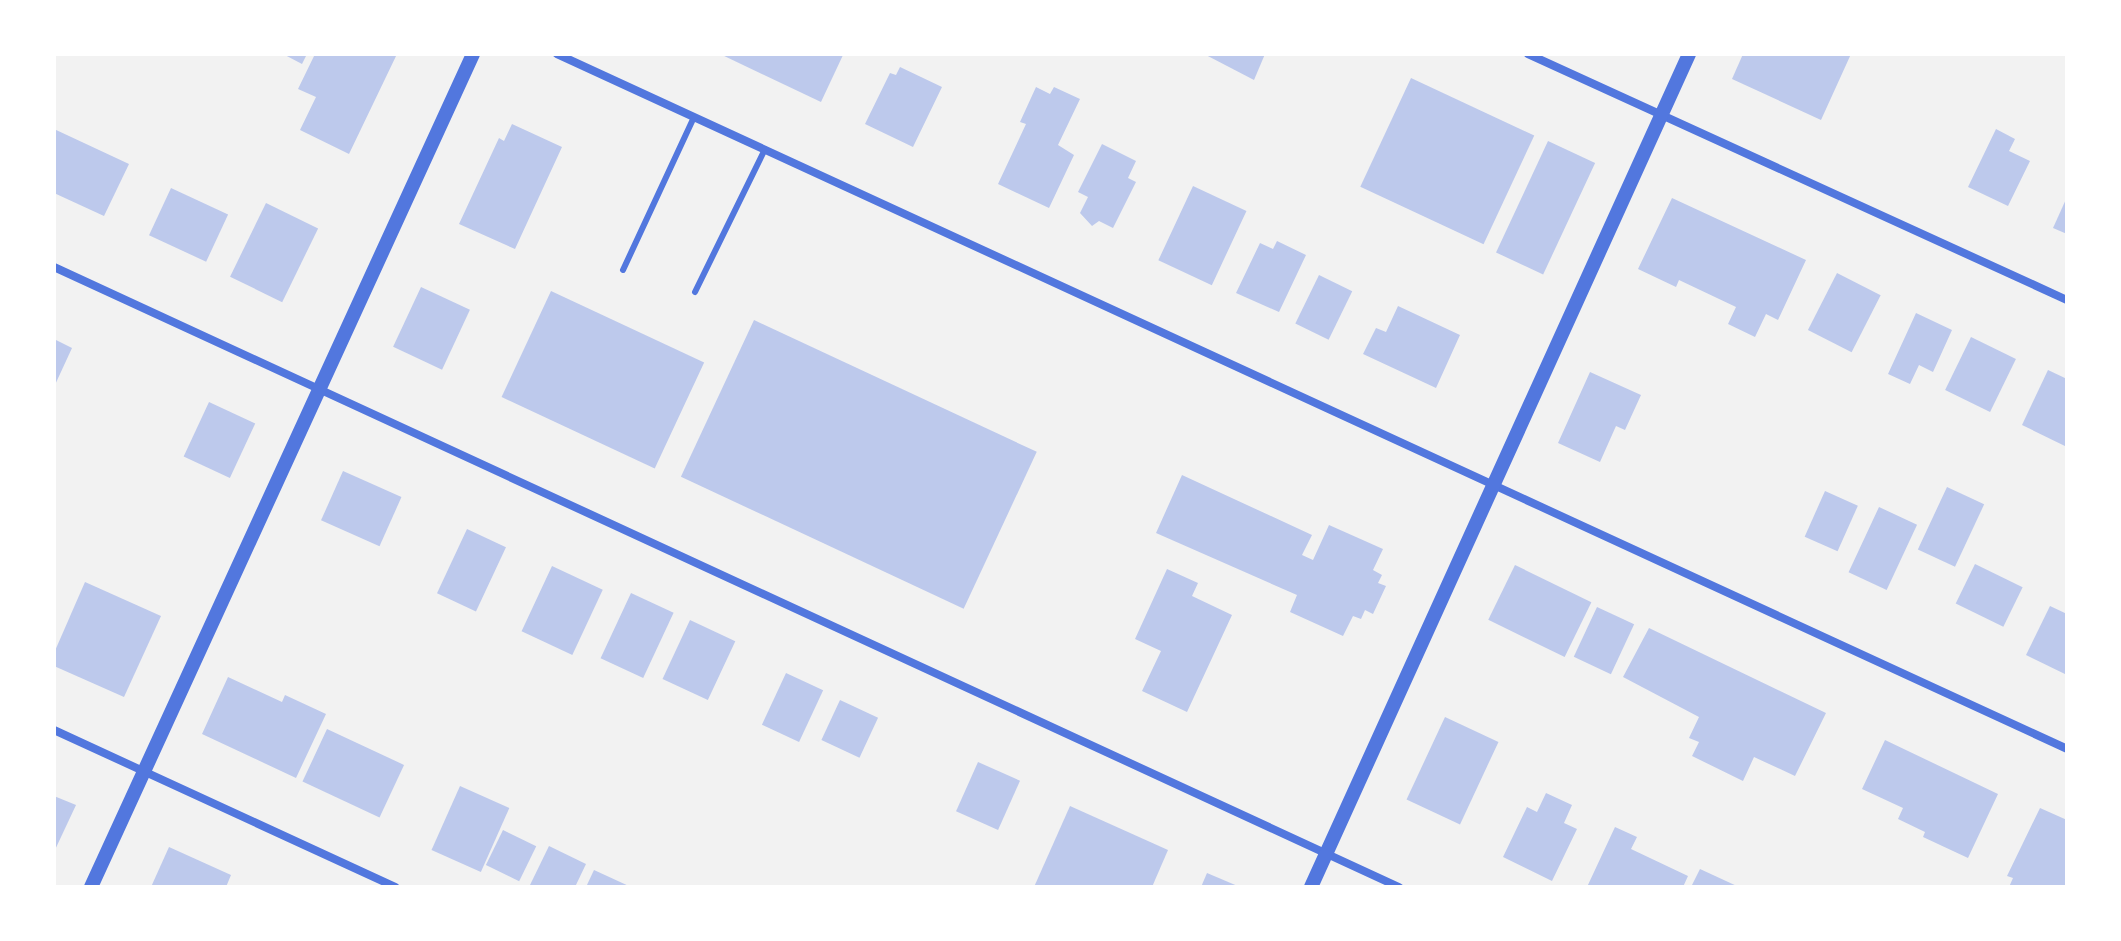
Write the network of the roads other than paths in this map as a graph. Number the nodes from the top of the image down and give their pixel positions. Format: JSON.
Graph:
{"nodes":[{"id":1,"x":473,"y":54,"type":"edge"},
{"id":2,"x":557,"y":54,"type":"edge"},
{"id":3,"x":1528,"y":54,"type":"edge"},
{"id":4,"x":1689,"y":54,"type":"edge"},
{"id":5,"x":1662,"y":114,"type":"junction"},
{"id":6,"x":694,"y":117,"type":"junction"},
{"id":7,"x":765,"y":149,"type":"junction"},
{"id":8,"x":54,"y":267,"type":"edge"},
{"id":9,"x":623,"y":270,"type":"dead end"},
{"id":10,"x":695,"y":292,"type":"dead end"},
{"id":11,"x":2067,"y":300,"type":"edge"},
{"id":12,"x":321,"y":388,"type":"junction"},
{"id":13,"x":1496,"y":484,"type":"junction"},
{"id":14,"x":54,"y":730,"type":"edge"},
{"id":15,"x":2067,"y":749,"type":"edge"},
{"id":16,"x":143,"y":770,"type":"junction"},
{"id":17,"x":1326,"y":855,"type":"junction"},
{"id":18,"x":91,"y":887,"type":"edge"},
{"id":19,"x":396,"y":887,"type":"edge"},
{"id":20,"x":1311,"y":887,"type":"edge"},
{"id":21,"x":1399,"y":887,"type":"edge"}],
"edges":[{"from":1,"to":12,"type":"street"},
{"from":2,"to":6,"type":"street"},
{"from":3,"to":5,"type":"street"},
{"from":4,"to":5,"type":"street"},
{"from":5,"to":11,"type":"street"},
{"from":5,"to":13,"type":"street"},
{"from":6,"to":7,"type":"street"},
{"from":6,"to":9,"type":"lane"},
{"from":7,"to":10,"type":"lane"},
{"from":7,"to":13,"type":"street"},
{"from":8,"to":12,"type":"street"},
{"from":12,"to":16,"type":"street"},
{"from":12,"to":17,"type":"street"},
{"from":13,"to":15,"type":"street"},
{"from":13,"to":17,"type":"street"},
{"from":14,"to":16,"type":"street"},
{"from":16,"to":18,"type":"street"},
{"from":16,"to":19,"type":"street"},
{"from":17,"to":20,"type":"street"},
{"from":17,"to":21,"type":"street"}]}
